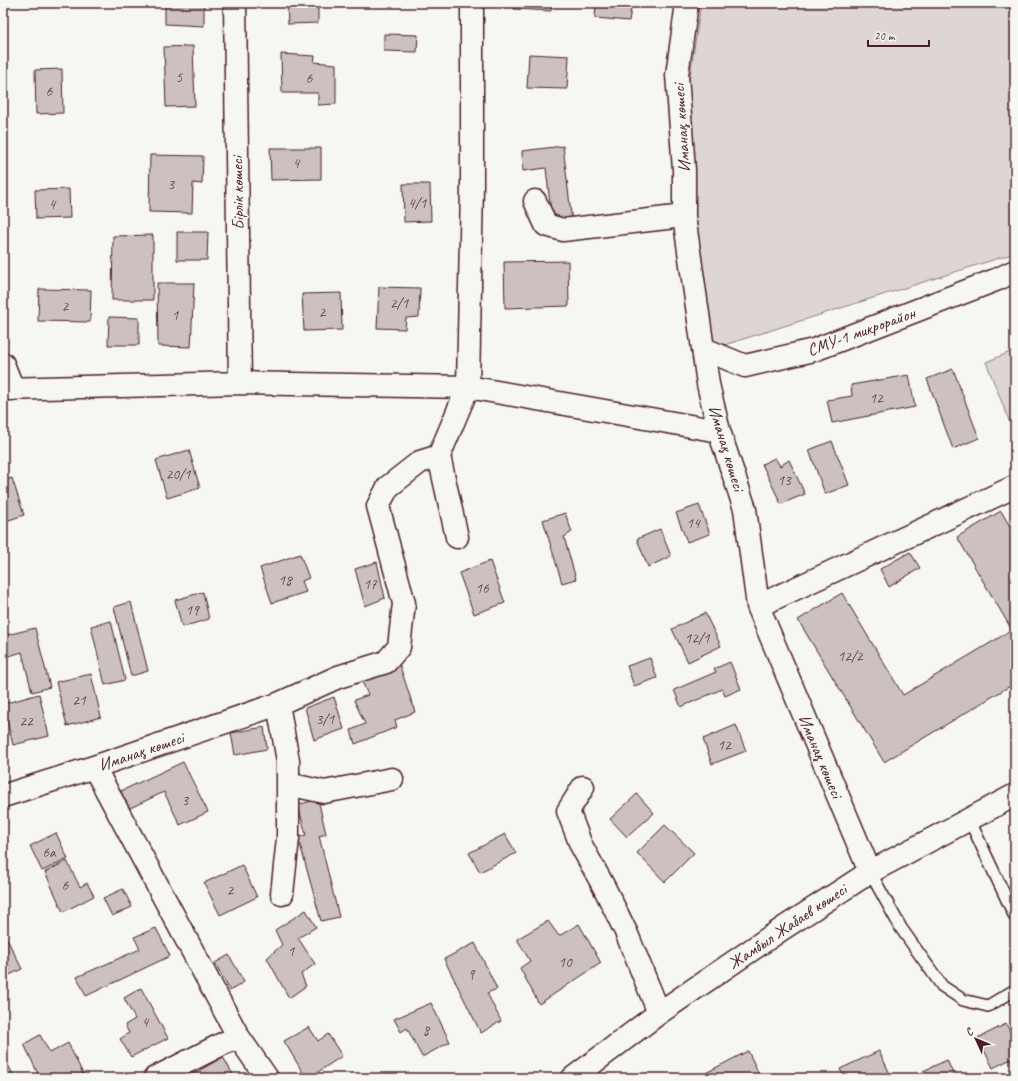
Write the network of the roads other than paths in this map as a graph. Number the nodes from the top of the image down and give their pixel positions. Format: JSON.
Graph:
{"nodes":[{"id":1,"x":235,"y":3,"type":"edge"},
{"id":2,"x":472,"y":3,"type":"edge"},
{"id":3,"x":687,"y":3,"type":"edge"},
{"id":4,"x":535,"y":201,"type":"dead end"},
{"id":5,"x":684,"y":216,"type":"junction"},
{"id":6,"x":1015,"y":271,"type":"edge"},
{"id":7,"x":704,"y":349,"type":"junction"},
{"id":8,"x":3,"y":364,"type":"edge"},
{"id":9,"x":240,"y":383,"type":"junction"},
{"id":10,"x":468,"y":387,"type":"junction"},
{"id":11,"x":8,"y":389,"type":"edge"},
{"id":12,"x":719,"y":431,"type":"junction"},
{"id":13,"x":439,"y":456,"type":"junction"},
{"id":14,"x":1015,"y":489,"type":"edge"},
{"id":15,"x":457,"y":537,"type":"dead end"},
{"id":16,"x":758,"y":606,"type":"junction"},
{"id":17,"x":278,"y":704,"type":"junction"},
{"id":18,"x":94,"y":767,"type":"junction"},
{"id":19,"x":392,"y":779,"type":"dead end"},
{"id":20,"x":288,"y":784,"type":"junction"},
{"id":21,"x":583,"y":787,"type":"dead end"},
{"id":22,"x":1015,"y":795,"type":"edge"},
{"id":23,"x":3,"y":796,"type":"edge"},
{"id":24,"x":970,"y":819,"type":"junction"},
{"id":25,"x":870,"y":872,"type":"junction"},
{"id":26,"x":282,"y":894,"type":"dead end"},
{"id":27,"x":1015,"y":917,"type":"edge"},
{"id":28,"x":1015,"y":990,"type":"edge"},
{"id":29,"x":659,"y":1013,"type":"junction"},
{"id":30,"x":238,"y":1036,"type":"junction"},
{"id":31,"x":596,"y":1071,"type":"edge"},
{"id":32,"x":155,"y":1078,"type":"edge"},
{"id":33,"x":267,"y":1078,"type":"edge"},
{"id":34,"x":573,"y":1078,"type":"edge"}],
"edges":[{"from":1,"to":9,"type":"street","name":"Бірлік көшесі"},
{"from":2,"to":10,"type":"street"},
{"from":3,"to":5,"type":"street","name":"Иманақ көшесі"},
{"from":4,"to":5,"type":"street"},
{"from":5,"to":7,"type":"street","name":"Иманақ көшесі"},
{"from":6,"to":7,"type":"street","name":"СМУ-1 микрорайон"},
{"from":7,"to":12,"type":"street","name":"Иманақ көшесі"},
{"from":8,"to":11,"type":"street"},
{"from":9,"to":10,"type":"street"},
{"from":9,"to":11,"type":"street"},
{"from":10,"to":12,"type":"street"},
{"from":10,"to":13,"type":"street"},
{"from":12,"to":16,"type":"street","name":"Иманақ көшесі"},
{"from":13,"to":15,"type":"street"},
{"from":13,"to":17,"type":"street","name":"Иманақ көшесі"},
{"from":14,"to":16,"type":"street"},
{"from":16,"to":25,"type":"street","name":"Иманақ көшесі"},
{"from":17,"to":18,"type":"street","name":"Иманақ көшесі"},
{"from":17,"to":20,"type":"street"},
{"from":18,"to":23,"type":"street","name":"Иманақ көшесі"},
{"from":18,"to":30,"type":"street"},
{"from":19,"to":20,"type":"street"},
{"from":20,"to":26,"type":"street"},
{"from":21,"to":29,"type":"street"},
{"from":22,"to":24,"type":"street","name":"Жамбыл Жабаев көшесі"},
{"from":24,"to":25,"type":"street","name":"Жамбыл Жабаев көшесі"},
{"from":24,"to":27,"type":"lane"},
{"from":25,"to":28,"type":"lane"},
{"from":25,"to":29,"type":"street","name":"Жамбыл Жабаев көшесі"},
{"from":29,"to":31,"type":"street","name":"Жамбыл Жабаев көшесі"},
{"from":30,"to":32,"type":"street"},
{"from":30,"to":33,"type":"street"},
{"from":31,"to":34,"type":"street","name":"Жамбыл Жабаев көшесі"}]}
